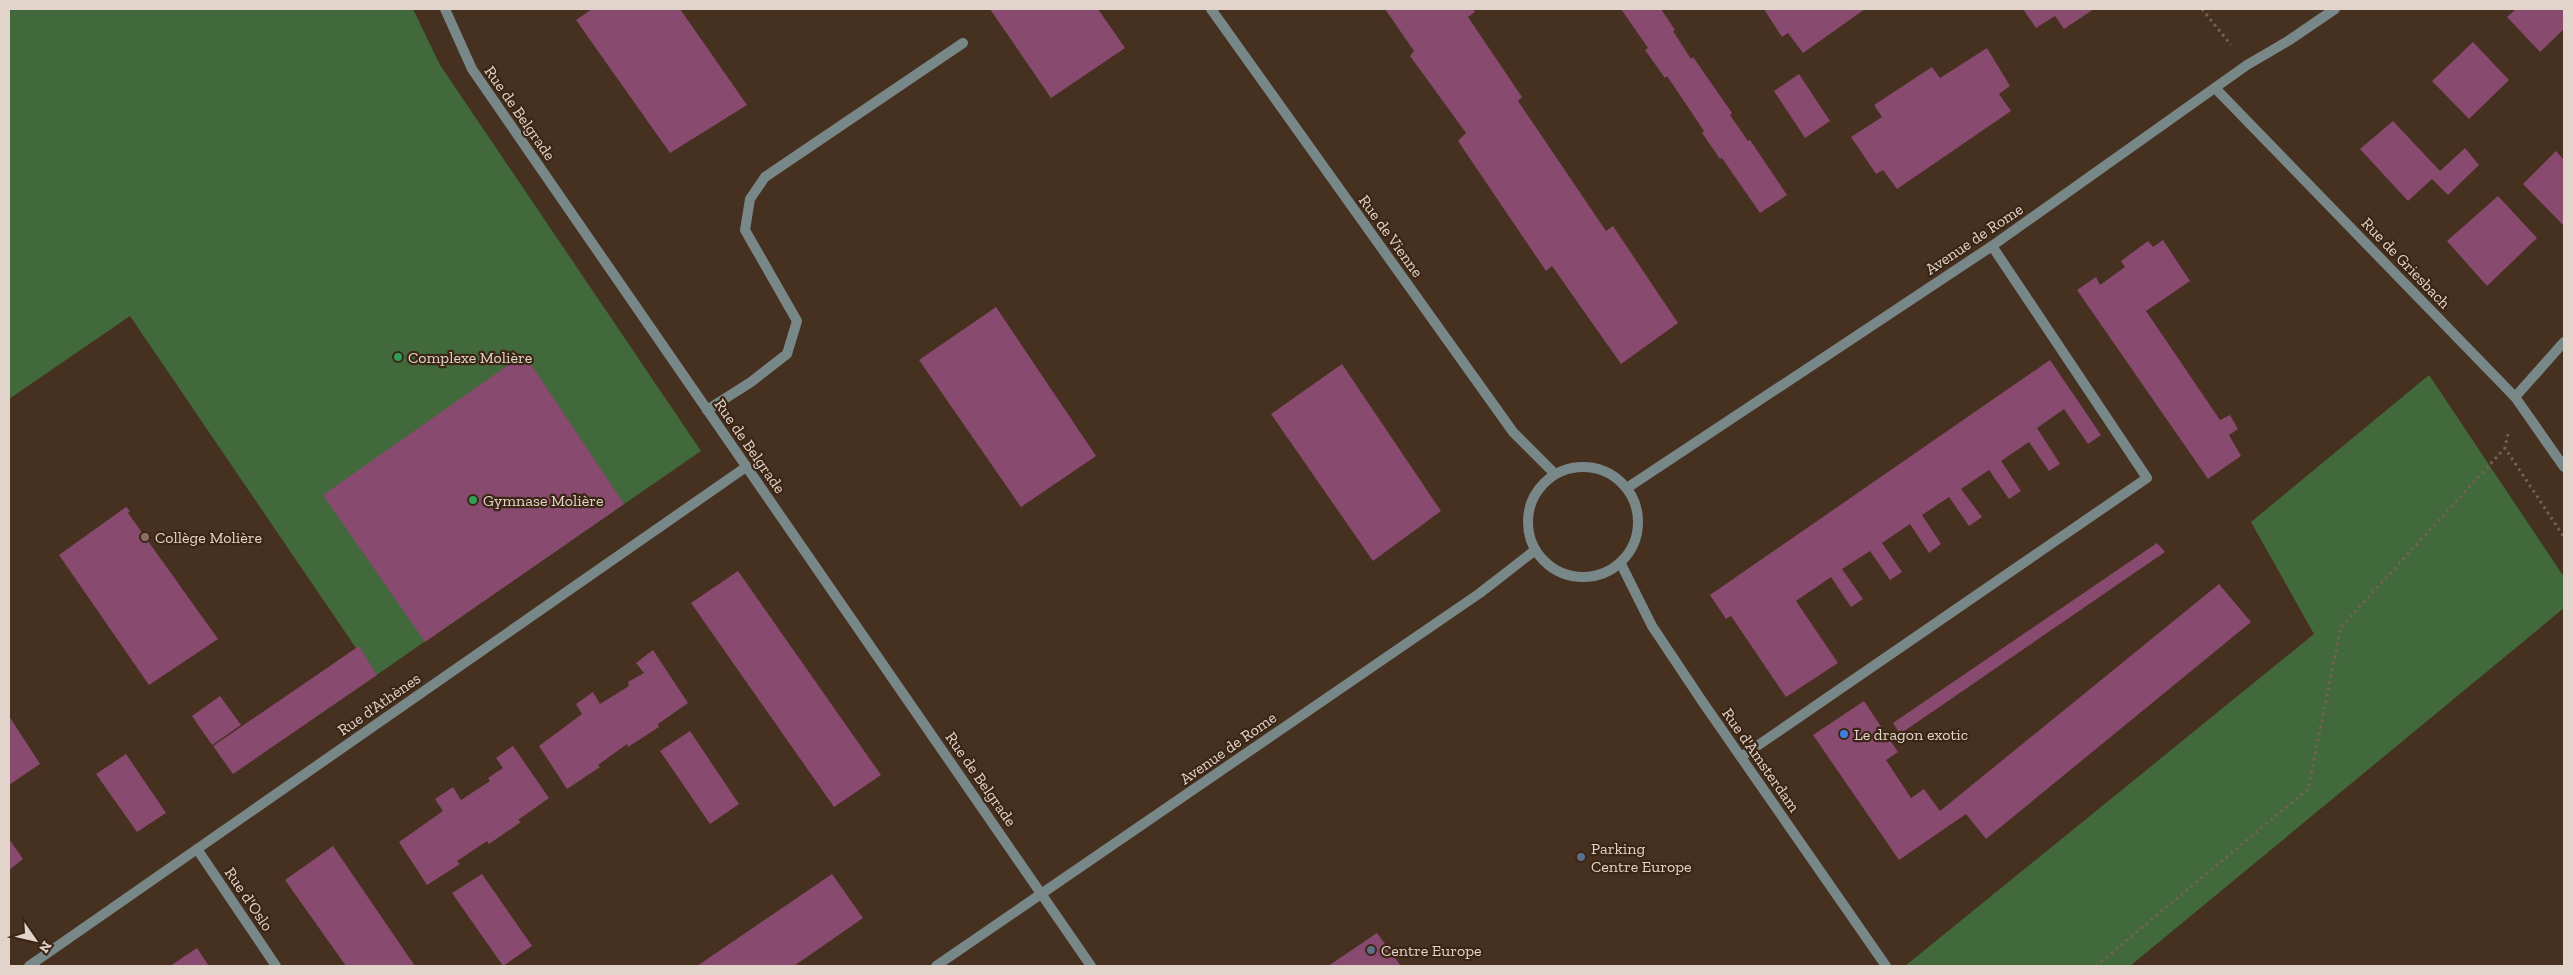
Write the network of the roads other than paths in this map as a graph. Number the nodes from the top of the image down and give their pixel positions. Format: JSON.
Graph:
{"nodes":[{"id":1,"x":445,"y":9,"type":"edge"},
{"id":2,"x":1211,"y":9,"type":"edge"},
{"id":3,"x":2335,"y":9,"type":"edge"},
{"id":4,"x":963,"y":43,"type":"dead end"},
{"id":5,"x":2215,"y":88,"type":"junction"},
{"id":6,"x":1992,"y":246,"type":"junction"},
{"id":7,"x":2564,"y":342,"type":"edge"},
{"id":8,"x":2515,"y":397,"type":"junction"},
{"id":9,"x":707,"y":410,"type":"junction"},
{"id":10,"x":746,"y":467,"type":"junction"},
{"id":11,"x":2564,"y":467,"type":"edge"},
{"id":12,"x":1555,"y":474,"type":"junction"},
{"id":13,"x":1627,"y":488,"type":"junction"},
{"id":14,"x":1534,"y":551,"type":"junction"},
{"id":15,"x":1621,"y":564,"type":"junction"},
{"id":16,"x":1741,"y":757,"type":"junction"},
{"id":17,"x":197,"y":849,"type":"junction"},
{"id":18,"x":1042,"y":894,"type":"junction"},
{"id":19,"x":29,"y":966,"type":"edge"},
{"id":20,"x":276,"y":966,"type":"edge"},
{"id":21,"x":936,"y":966,"type":"edge"},
{"id":22,"x":1091,"y":966,"type":"edge"},
{"id":23,"x":1886,"y":966,"type":"edge"}],
"edges":[{"from":1,"to":9,"type":"street","name":"Rue de Belgrade"},
{"from":2,"to":12,"type":"street","name":"Rue de Vienne"},
{"from":3,"to":5,"type":"street","name":"Avenue de Rome"},
{"from":4,"to":9,"type":"street"},
{"from":5,"to":6,"type":"street","name":"Avenue de Rome"},
{"from":5,"to":8,"type":"street","name":"Rue de Griesbach"},
{"from":6,"to":13,"type":"street","name":"Avenue de Rome"},
{"from":6,"to":16,"type":"street"},
{"from":7,"to":8,"type":"street"},
{"from":8,"to":11,"type":"street","name":"Rue de Griesbach"},
{"from":9,"to":10,"type":"street","name":"Rue de Belgrade"},
{"from":10,"to":17,"type":"street","name":"Rue d'Athènes"},
{"from":10,"to":18,"type":"street","name":"Rue de Belgrade"},
{"from":12,"to":13,"type":"street"},
{"from":12,"to":14,"type":"street"},
{"from":13,"to":15,"type":"street"},
{"from":14,"to":15,"type":"street"},
{"from":14,"to":18,"type":"street","name":"Avenue de Rome"},
{"from":15,"to":16,"type":"street","name":"Rue d'Amsterdam"},
{"from":16,"to":23,"type":"street","name":"Rue d'Amsterdam"},
{"from":17,"to":19,"type":"street","name":"Rue d'Athènes"},
{"from":17,"to":20,"type":"street","name":"Rue d'Oslo"},
{"from":18,"to":21,"type":"street","name":"Avenue de Rome"},
{"from":18,"to":22,"type":"street","name":"Rue de Belgrade"}]}
